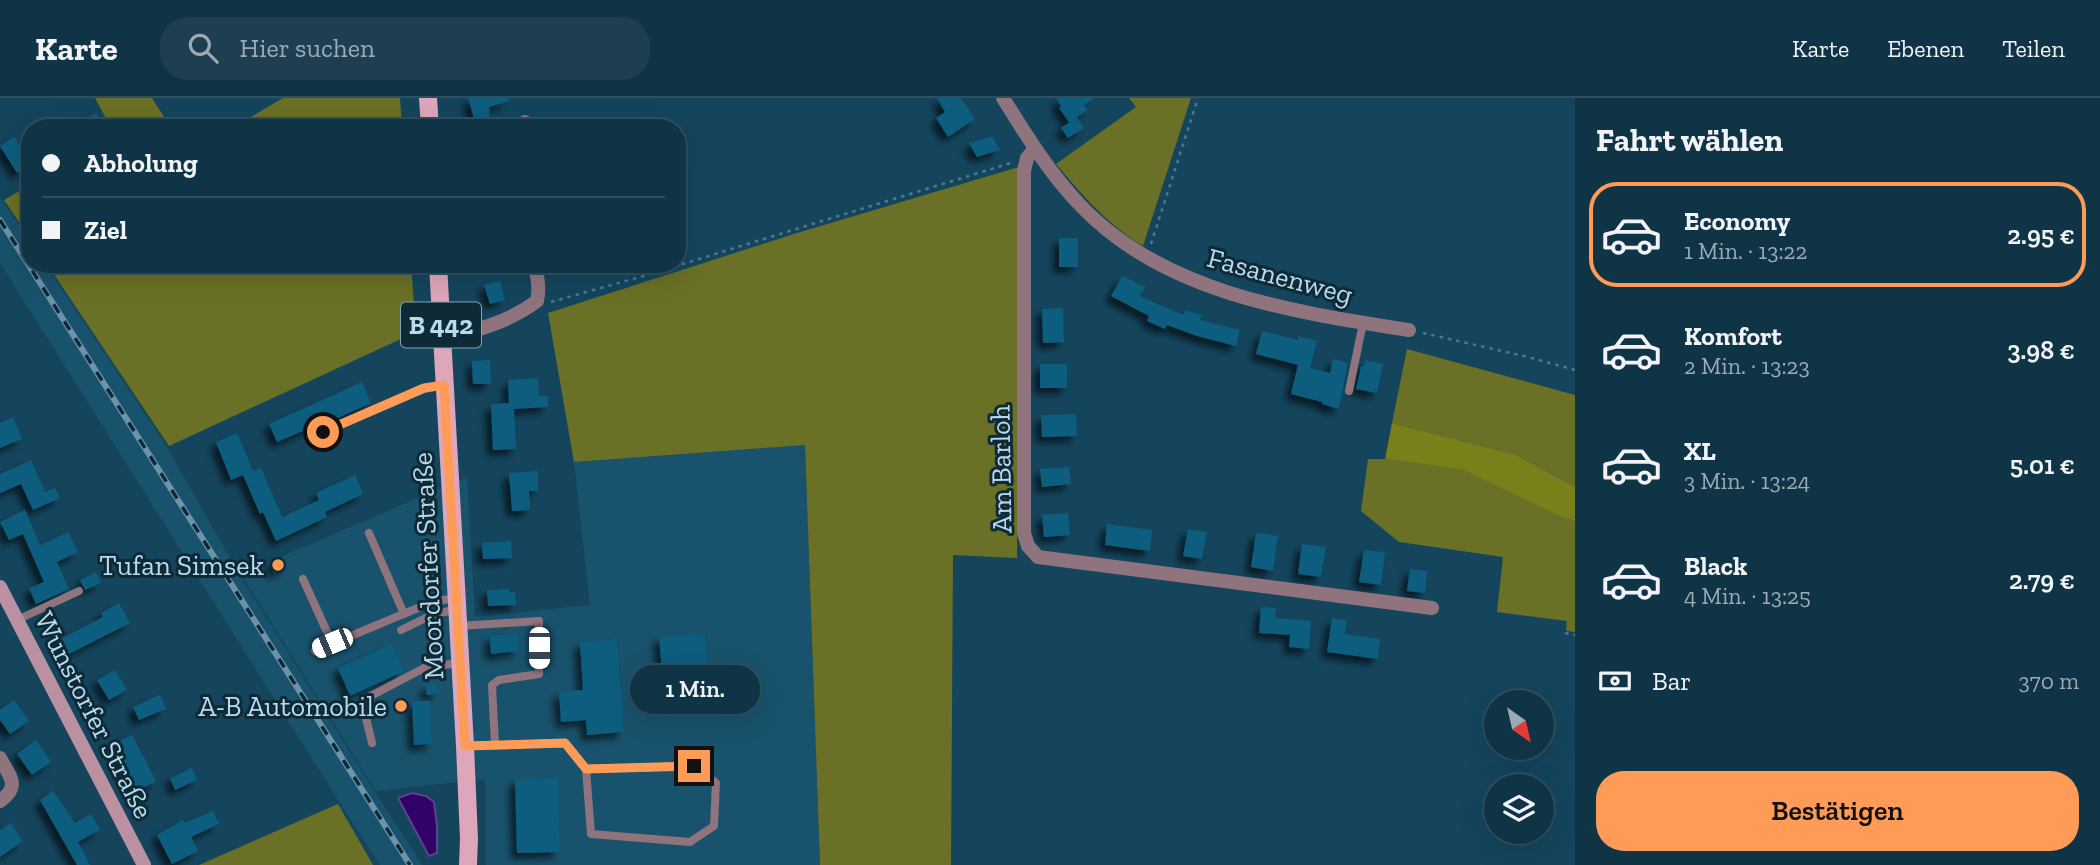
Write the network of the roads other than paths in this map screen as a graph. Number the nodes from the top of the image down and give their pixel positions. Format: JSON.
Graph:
{"nodes":[{"id":1,"x":428,"y":98,"type":"edge"},
{"id":2,"x":1003,"y":98,"type":"edge"},
{"id":3,"x":429,"y":119,"type":"edge"},
{"id":4,"x":1031,"y":153,"type":"junction"},
{"id":5,"x":438,"y":273,"type":"edge"},
{"id":6,"x":536,"y":273,"type":"edge"},
{"id":7,"x":1363,"y":323,"type":"junction"},
{"id":8,"x":1409,"y":330,"type":"road end"},
{"id":9,"x":442,"y":336,"type":"junction"},
{"id":10,"x":444,"y":385,"type":"junction"},
{"id":11,"x":1349,"y":391,"type":"dead end"},
{"id":12,"x":323,"y":432,"type":"dead end"},
{"id":13,"x":369,"y":533,"type":"dead end"},
{"id":14,"x":303,"y":579,"type":"dead end"},
{"id":15,"x":0,"y":587,"type":"edge"},
{"id":16,"x":79,"y":591,"type":"dead end"},
{"id":17,"x":1432,"y":608,"type":"dead end"},
{"id":18,"x":457,"y":611,"type":"junction"},
{"id":19,"x":404,"y":614,"type":"junction"},
{"id":20,"x":17,"y":620,"type":"junction"},
{"id":21,"x":401,"y":630,"type":"dead end"},
{"id":22,"x":332,"y":643,"type":"junction"},
{"id":23,"x":314,"y":651,"type":"dead end"},
{"id":24,"x":460,"y":663,"type":"junction"},
{"id":25,"x":372,"y":743,"type":"dead end"},
{"id":26,"x":495,"y":745,"type":"junction"},
{"id":27,"x":465,"y":746,"type":"junction"},
{"id":28,"x":0,"y":758,"type":"edge"},
{"id":29,"x":586,"y":769,"type":"junction"},
{"id":30,"x":0,"y":801,"type":"edge"},
{"id":31,"x":144,"y":865,"type":"edge"},
{"id":32,"x":468,"y":865,"type":"edge"}],
"edges":[{"from":1,"to":3,"type":"main road"},
{"from":2,"to":4,"type":"street","name":"Fasanenweg"},
{"from":4,"to":7,"type":"street","name":"Fasanenweg"},
{"from":4,"to":17,"type":"street","name":"Am Barloh"},
{"from":5,"to":9,"type":"main road","name":"Moordorfer Straße","number":"B 442"},
{"from":6,"to":9,"type":"street"},
{"from":7,"to":8,"type":"street","name":"Fasanenweg"},
{"from":7,"to":11,"type":"lane"},
{"from":9,"to":10,"type":"main road","name":"Moordorfer Straße","number":"B 442"},
{"from":10,"to":12,"type":"lane"},
{"from":10,"to":18,"type":"main road","name":"Moordorfer Straße","number":"B 442"},
{"from":13,"to":19,"type":"lane"},
{"from":14,"to":22,"type":"lane"},
{"from":15,"to":20,"type":"street","name":"Wunstorfer Straße"},
{"from":16,"to":20,"type":"lane"},
{"from":18,"to":19,"type":"lane"},
{"from":18,"to":21,"type":"lane"},
{"from":18,"to":24,"type":"main road","name":"Moordorfer Straße","number":"B 442"},
{"from":18,"to":26,"type":"lane"},
{"from":19,"to":22,"type":"lane"},
{"from":20,"to":31,"type":"street","name":"Wunstorfer Straße"},
{"from":22,"to":23,"type":"lane"},
{"from":24,"to":25,"type":"lane"},
{"from":24,"to":27,"type":"main road","name":"Moordorfer Straße","number":"B 442"},
{"from":26,"to":27,"type":"lane"},
{"from":26,"to":29,"type":"lane"},
{"from":27,"to":32,"type":"main road","name":"Moordorfer Straße","number":"B 442"},
{"from":28,"to":30,"type":"street"},
{"from":29,"to":29,"type":"lane"}]}
